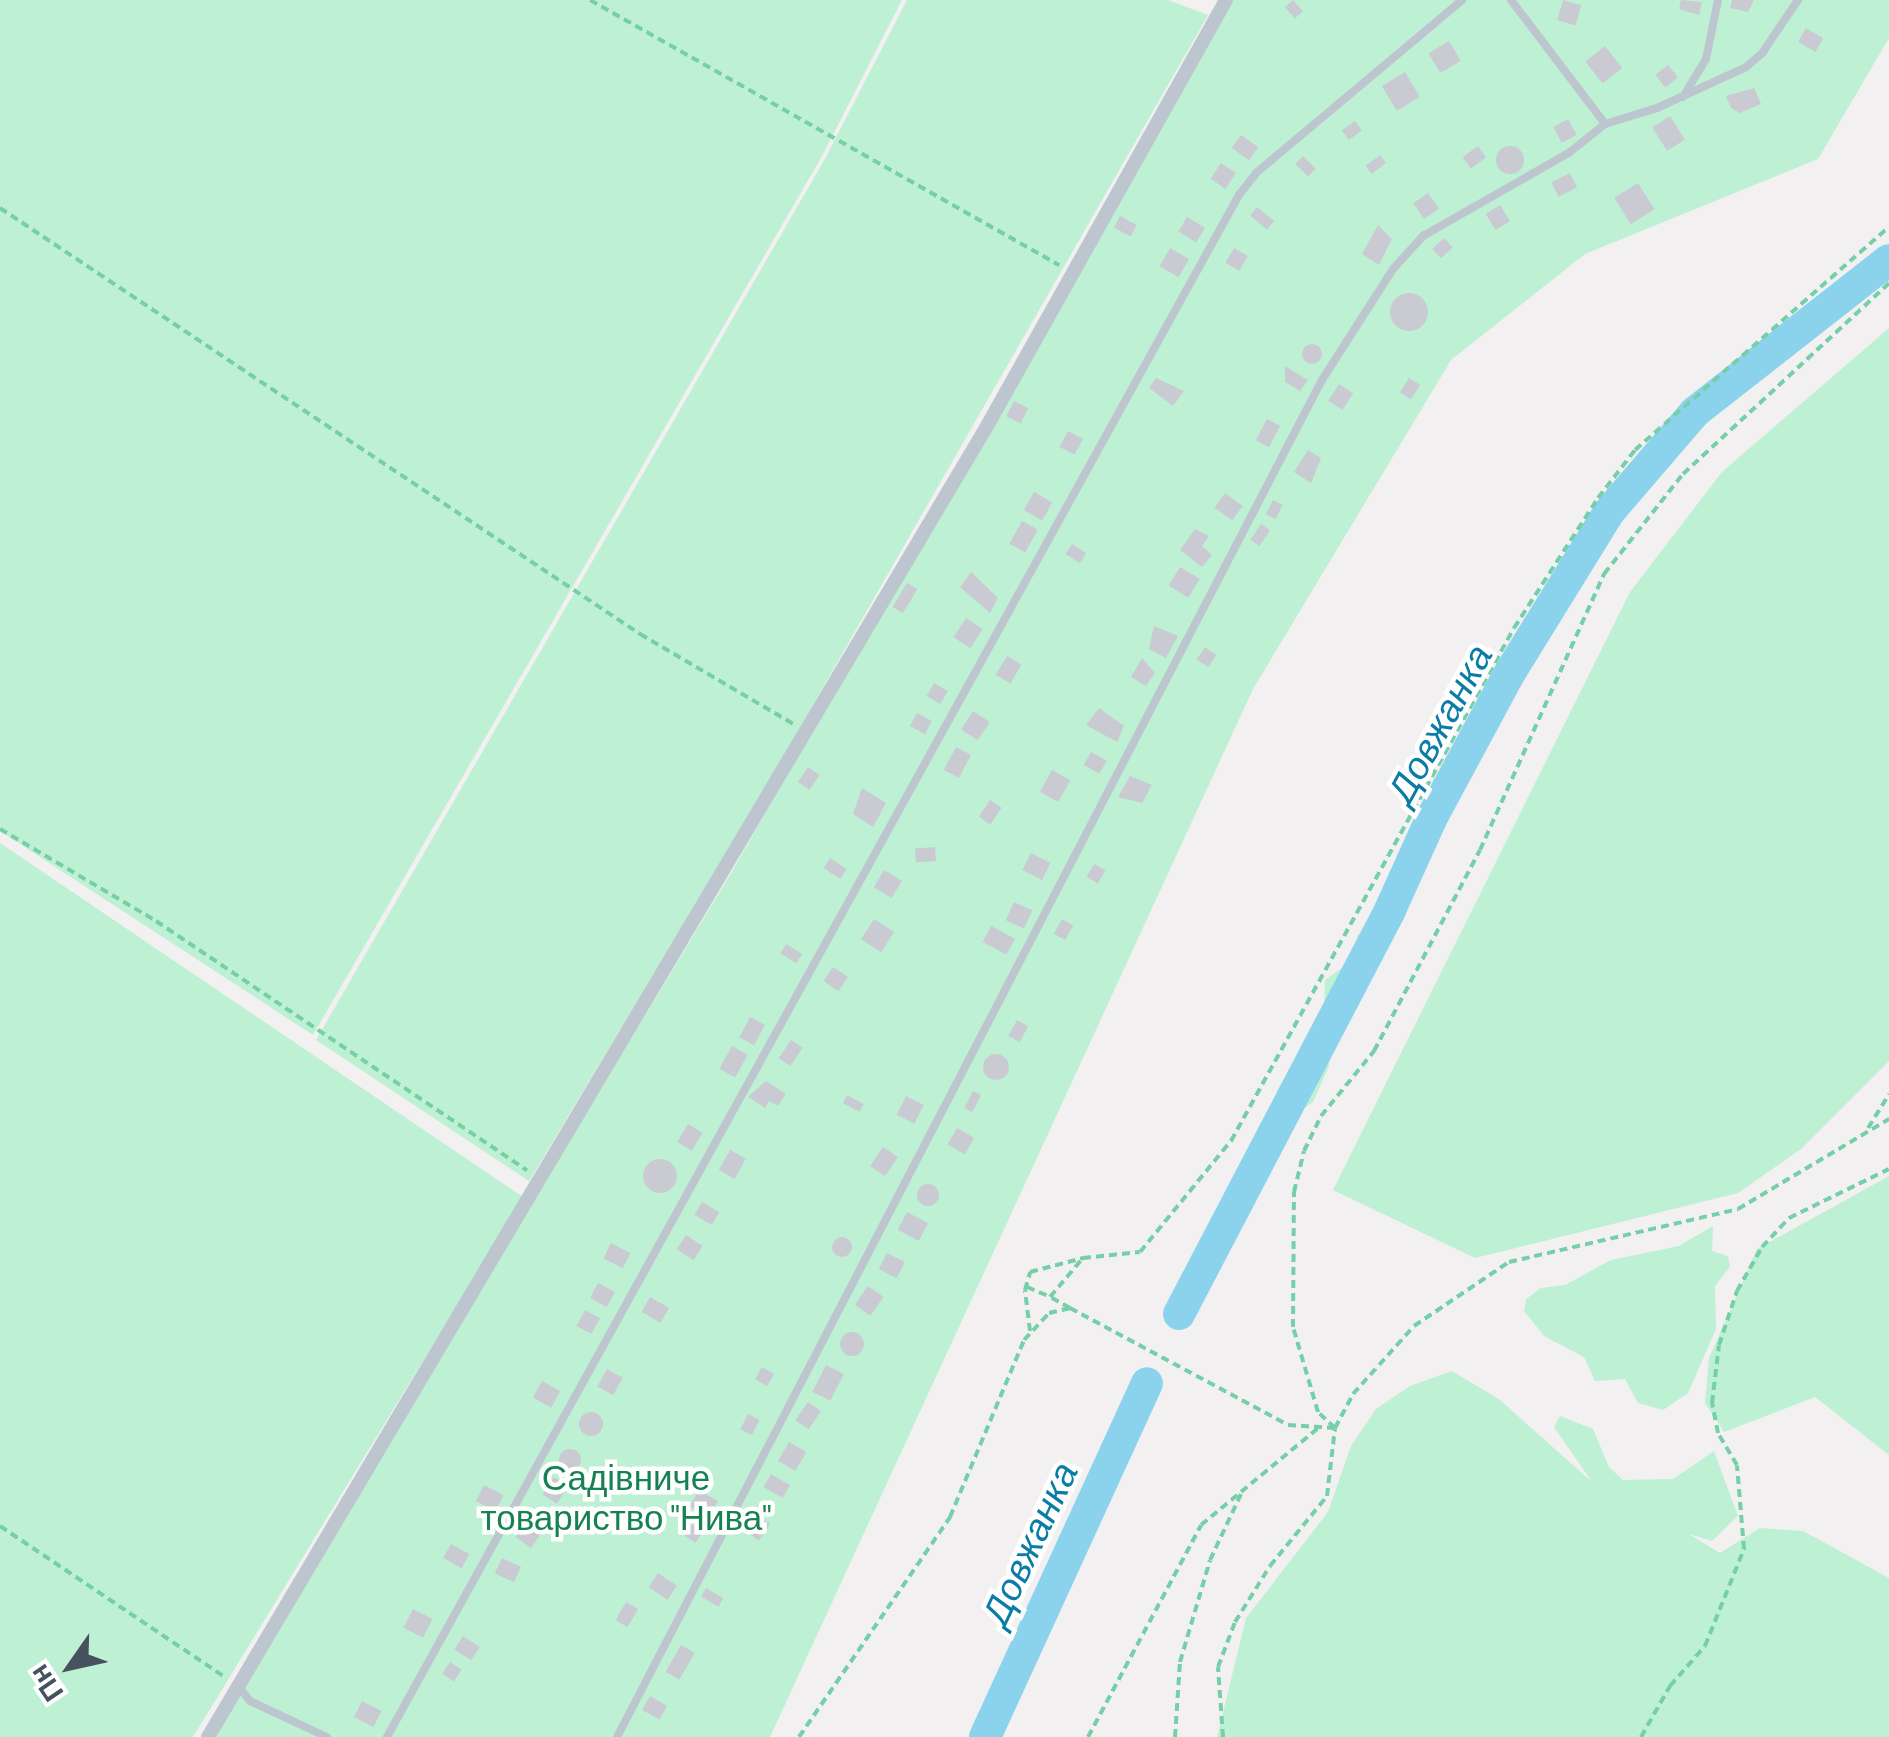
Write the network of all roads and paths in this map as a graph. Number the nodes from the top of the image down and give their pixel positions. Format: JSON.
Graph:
{"nodes":[{"id":1,"x":590,"y":0,"type":"edge"},
{"id":2,"x":1226,"y":0,"type":"edge"},
{"id":3,"x":1462,"y":0,"type":"edge"},
{"id":4,"x":1718,"y":0,"type":"edge"},
{"id":5,"x":1798,"y":0,"type":"edge"},
{"id":6,"x":1518,"y":2,"type":"edge"},
{"id":7,"x":1683,"y":98,"type":"junction"},
{"id":8,"x":1605,"y":124,"type":"junction"},
{"id":9,"x":0,"y":208,"type":"edge"},
{"id":10,"x":1889,"y":227,"type":"edge"},
{"id":11,"x":1072,"y":272,"type":"junction"},
{"id":12,"x":1889,"y":283,"type":"edge"},
{"id":13,"x":808,"y":732,"type":"junction"},
{"id":14,"x":0,"y":830,"type":"edge"},
{"id":15,"x":1889,"y":1094,"type":"edge"},
{"id":16,"x":1889,"y":1119,"type":"edge"},
{"id":17,"x":1866,"y":1131,"type":"junction"},
{"id":18,"x":1889,"y":1170,"type":"edge"},
{"id":19,"x":544,"y":1182,"type":"junction"},
{"id":20,"x":1083,"y":1258,"type":"junction"},
{"id":21,"x":1026,"y":1286,"type":"junction"},
{"id":22,"x":1050,"y":1297,"type":"junction"},
{"id":23,"x":1070,"y":1308,"type":"junction"},
{"id":24,"x":1030,"y":1331,"type":"junction"},
{"id":25,"x":1317,"y":1428,"type":"junction"},
{"id":26,"x":1335,"y":1428,"type":"junction"},
{"id":27,"x":1244,"y":1490,"type":"junction"},
{"id":28,"x":0,"y":1526,"type":"edge"},
{"id":29,"x":238,"y":1686,"type":"junction"},
{"id":30,"x":208,"y":1737,"type":"edge"},
{"id":31,"x":327,"y":1737,"type":"edge"},
{"id":32,"x":388,"y":1737,"type":"edge"},
{"id":33,"x":616,"y":1737,"type":"edge"},
{"id":34,"x":799,"y":1737,"type":"edge"},
{"id":35,"x":1088,"y":1737,"type":"edge"},
{"id":36,"x":1175,"y":1737,"type":"edge"},
{"id":37,"x":1223,"y":1737,"type":"edge"},
{"id":38,"x":1642,"y":1737,"type":"edge"}],
"edges":[{"from":1,"to":11,"type":"path"},
{"from":2,"to":11,"type":"street"},
{"from":3,"to":32,"type":"lane"},
{"from":4,"to":7,"type":"lane"},
{"from":5,"to":7,"type":"lane"},
{"from":6,"to":8,"type":"lane"},
{"from":7,"to":8,"type":"lane"},
{"from":8,"to":33,"type":"lane"},
{"from":9,"to":13,"type":"path"},
{"from":10,"to":20,"type":"path"},
{"from":11,"to":13,"type":"street"},
{"from":12,"to":26,"type":"path"},
{"from":13,"to":19,"type":"street"},
{"from":14,"to":19,"type":"path"},
{"from":15,"to":17,"type":"path"},
{"from":16,"to":17,"type":"path"},
{"from":17,"to":26,"type":"path"},
{"from":18,"to":38,"type":"path"},
{"from":19,"to":29,"type":"street"},
{"from":20,"to":21,"type":"path"},
{"from":20,"to":22,"type":"path"},
{"from":21,"to":22,"type":"path"},
{"from":21,"to":24,"type":"path"},
{"from":22,"to":23,"type":"path"},
{"from":23,"to":24,"type":"path"},
{"from":23,"to":25,"type":"path"},
{"from":24,"to":34,"type":"path"},
{"from":25,"to":26,"type":"path"},
{"from":25,"to":27,"type":"path"},
{"from":26,"to":37,"type":"path"},
{"from":27,"to":35,"type":"path"},
{"from":27,"to":36,"type":"path"},
{"from":28,"to":29,"type":"path"},
{"from":29,"to":30,"type":"street"},
{"from":29,"to":31,"type":"lane"}]}
